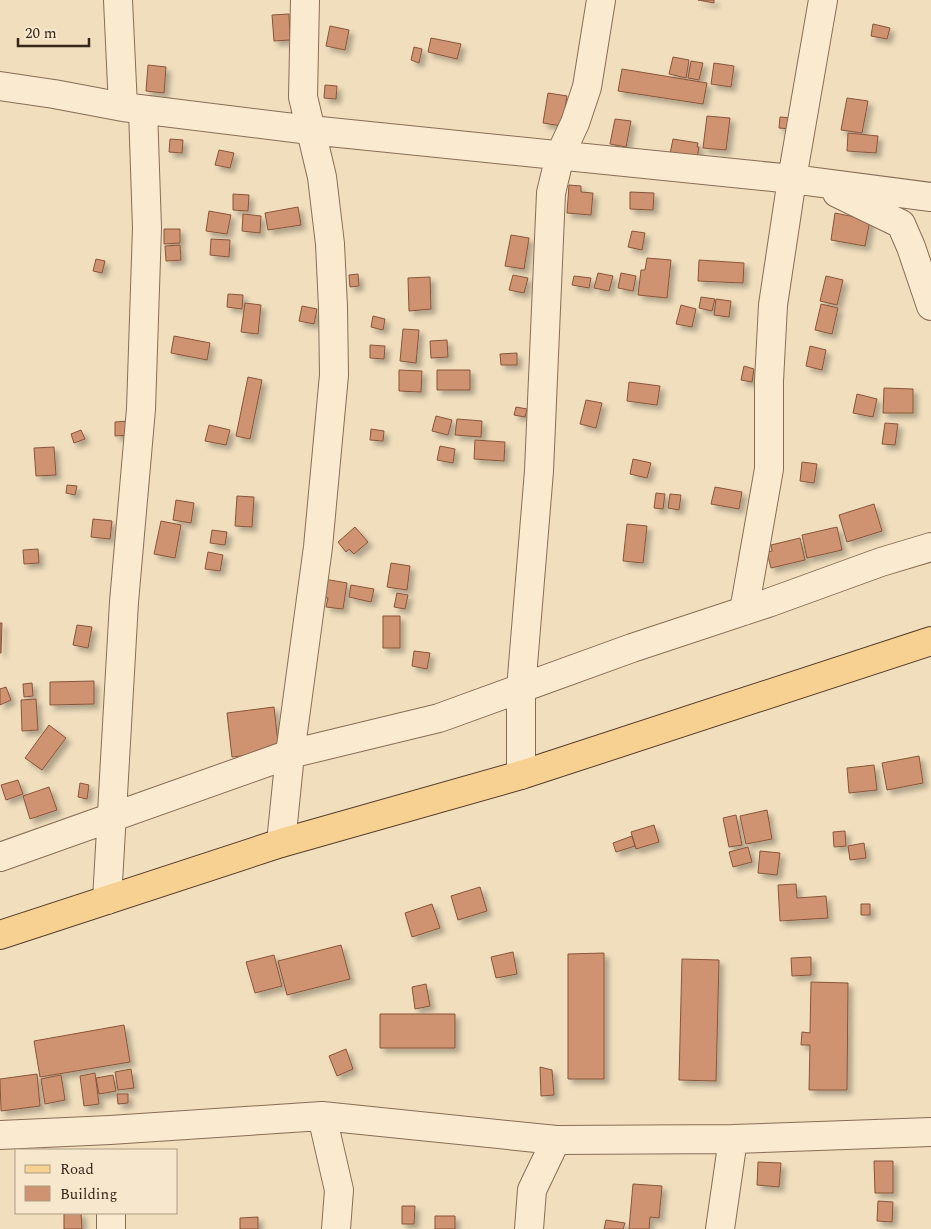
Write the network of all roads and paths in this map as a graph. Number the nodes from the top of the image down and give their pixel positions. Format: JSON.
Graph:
{"nodes":[{"id":1,"x":118,"y":0,"type":"edge"},
{"id":2,"x":305,"y":0,"type":"edge"},
{"id":3,"x":601,"y":0,"type":"edge"},
{"id":4,"x":823,"y":0,"type":"edge"},
{"id":5,"x":0,"y":86,"type":"edge"},
{"id":6,"x":133,"y":108,"type":"junction"},
{"id":7,"x":310,"y":130,"type":"junction"},
{"id":8,"x":560,"y":155,"type":"junction"},
{"id":9,"x":801,"y":180,"type":"junction"},
{"id":10,"x":931,"y":197,"type":"edge"},
{"id":11,"x":931,"y":306,"type":"edge"},
{"id":12,"x":931,"y":547,"type":"edge"},
{"id":13,"x":744,"y":611,"type":"junction"},
{"id":14,"x":931,"y":641,"type":"edge"},
{"id":15,"x":521,"y":689,"type":"junction"},
{"id":16,"x":290,"y":754,"type":"junction"},
{"id":17,"x":521,"y":775,"type":"junction"},
{"id":18,"x":110,"y":818,"type":"junction"},
{"id":19,"x":281,"y":843,"type":"junction"},
{"id":20,"x":0,"y":857,"type":"edge"},
{"id":21,"x":107,"y":900,"type":"junction"},
{"id":22,"x":0,"y":935,"type":"edge"},
{"id":23,"x":322,"y":1116,"type":"junction"},
{"id":24,"x":931,"y":1132,"type":"edge"},
{"id":25,"x":0,"y":1135,"type":"edge"},
{"id":26,"x":733,"y":1139,"type":"junction"},
{"id":27,"x":110,"y":1140,"type":"edge"},
{"id":28,"x":556,"y":1140,"type":"junction"},
{"id":29,"x":111,"y":1214,"type":"edge"},
{"id":30,"x":111,"y":1229,"type":"edge"},
{"id":31,"x":336,"y":1229,"type":"edge"},
{"id":32,"x":529,"y":1229,"type":"edge"},
{"id":33,"x":720,"y":1229,"type":"edge"}],
"edges":[{"from":1,"to":6,"type":"street"},
{"from":2,"to":7,"type":"street"},
{"from":3,"to":8,"type":"street"},
{"from":4,"to":9,"type":"street"},
{"from":5,"to":6,"type":"street"},
{"from":6,"to":7,"type":"street"},
{"from":6,"to":18,"type":"street"},
{"from":7,"to":8,"type":"street"},
{"from":7,"to":16,"type":"street"},
{"from":8,"to":9,"type":"street"},
{"from":8,"to":15,"type":"street"},
{"from":9,"to":10,"type":"street"},
{"from":9,"to":11,"type":"street"},
{"from":9,"to":13,"type":"street"},
{"from":12,"to":13,"type":"street"},
{"from":13,"to":15,"type":"street"},
{"from":14,"to":17,"type":"main road"},
{"from":15,"to":16,"type":"street"},
{"from":15,"to":17,"type":"street"},
{"from":16,"to":18,"type":"street"},
{"from":16,"to":19,"type":"street"},
{"from":17,"to":19,"type":"main road"},
{"from":18,"to":20,"type":"street"},
{"from":18,"to":21,"type":"street"},
{"from":19,"to":21,"type":"main road"},
{"from":21,"to":22,"type":"main road"},
{"from":23,"to":27,"type":"street"},
{"from":23,"to":28,"type":"street"},
{"from":23,"to":31,"type":"street"},
{"from":24,"to":26,"type":"street"},
{"from":25,"to":27,"type":"street"},
{"from":26,"to":28,"type":"street"},
{"from":26,"to":33,"type":"street"},
{"from":28,"to":32,"type":"street"},
{"from":29,"to":30,"type":"street"}]}
